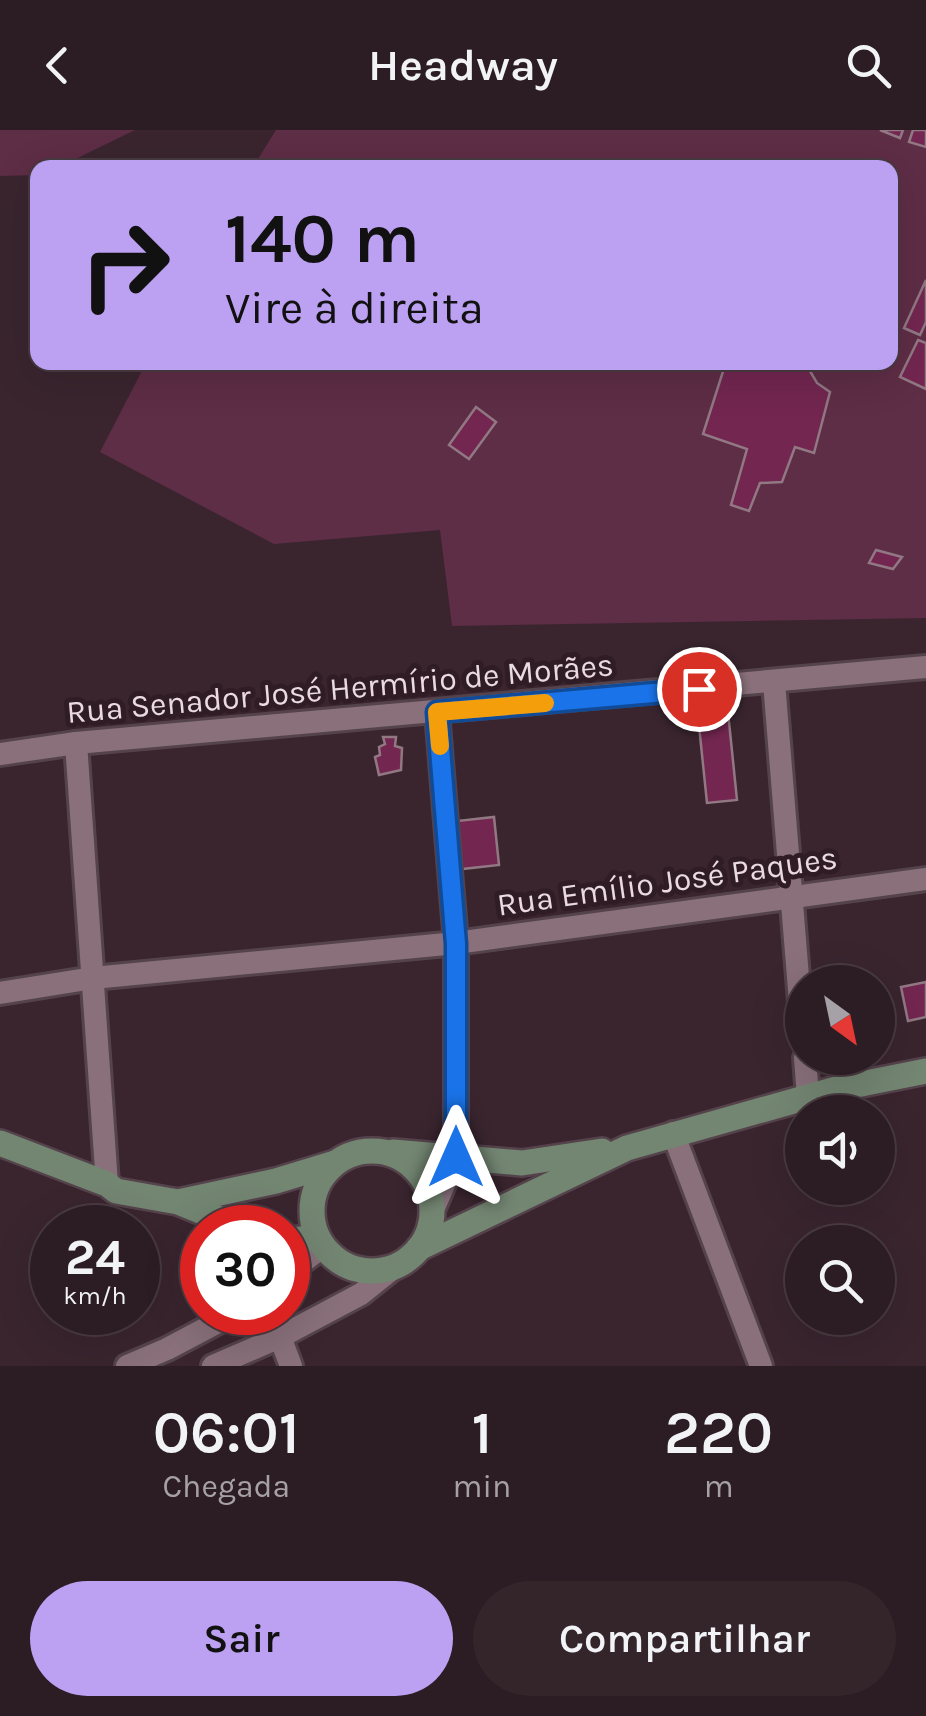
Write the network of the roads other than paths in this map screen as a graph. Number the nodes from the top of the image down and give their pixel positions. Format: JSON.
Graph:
{"nodes":[{"id":1,"x":926,"y":667,"type":"edge"},
{"id":2,"x":774,"y":682,"type":"junction"},
{"id":3,"x":437,"y":712,"type":"junction"},
{"id":4,"x":76,"y":743,"type":"junction"},
{"id":5,"x":0,"y":754,"type":"edge"},
{"id":6,"x":926,"y":879,"type":"edge"},
{"id":7,"x":792,"y":897,"type":"junction"},
{"id":8,"x":456,"y":944,"type":"junction"},
{"id":9,"x":797,"y":965,"type":"edge"},
{"id":10,"x":93,"y":978,"type":"junction"},
{"id":11,"x":0,"y":993,"type":"edge"},
{"id":12,"x":926,"y":1071,"type":"edge"},
{"id":13,"x":817,"y":1095,"type":"edge"},
{"id":14,"x":785,"y":1103,"type":"edge"},
{"id":15,"x":673,"y":1133,"type":"junction"},
{"id":16,"x":0,"y":1142,"type":"edge"},
{"id":17,"x":627,"y":1148,"type":"junction"},
{"id":18,"x":381,"y":1151,"type":"junction"},
{"id":19,"x":456,"y":1157,"type":"junction"},
{"id":20,"x":335,"y":1163,"type":"junction"},
{"id":21,"x":107,"y":1184,"type":"junction"},
{"id":22,"x":178,"y":1202,"type":"junction"},
{"id":23,"x":185,"y":1205,"type":"edge"},
{"id":24,"x":432,"y":1212,"type":"junction"},
{"id":25,"x":310,"y":1241,"type":"edge"},
{"id":26,"x":320,"y":1242,"type":"junction"},
{"id":27,"x":419,"y":1248,"type":"junction"},
{"id":28,"x":310,"y":1252,"type":"edge"},
{"id":29,"x":396,"y":1266,"type":"junction"},
{"id":30,"x":194,"y":1335,"type":"edge"},
{"id":31,"x":280,"y":1337,"type":"junction"},
{"id":32,"x":127,"y":1366,"type":"edge"},
{"id":33,"x":212,"y":1366,"type":"edge"},
{"id":34,"x":291,"y":1366,"type":"edge"},
{"id":35,"x":761,"y":1366,"type":"edge"}],
"edges":[{"from":1,"to":2,"type":"street","name":"Rua Senador José Hermírio de Morães"},
{"from":2,"to":3,"type":"street","name":"Rua Senador José Hermírio de Morães"},
{"from":2,"to":7,"type":"street"},
{"from":3,"to":4,"type":"street","name":"Rua Senador José Hermírio de Morães"},
{"from":3,"to":8,"type":"street"},
{"from":4,"to":5,"type":"street","name":"Rua Senador José Hermírio de Morães"},
{"from":4,"to":10,"type":"street"},
{"from":6,"to":7,"type":"street","name":"Rua Emílio José Paques"},
{"from":7,"to":8,"type":"street","name":"Rua Emílio José Paques"},
{"from":7,"to":9,"type":"street"},
{"from":8,"to":10,"type":"street","name":"Rua Emílio José Paques"},
{"from":8,"to":19,"type":"street"},
{"from":10,"to":11,"type":"street","name":"Rua Emílio José Paques"},
{"from":10,"to":21,"type":"street"},
{"from":12,"to":13,"type":"main road"},
{"from":14,"to":15,"type":"main road"},
{"from":15,"to":17,"type":"main road"},
{"from":15,"to":35,"type":"street"},
{"from":16,"to":21,"type":"main road"},
{"from":17,"to":19,"type":"main road"},
{"from":17,"to":27,"type":"main road"},
{"from":18,"to":19,"type":"main road"},
{"from":18,"to":20,"type":"main road"},
{"from":18,"to":24,"type":"main road"},
{"from":19,"to":24,"type":"street"},
{"from":20,"to":22,"type":"main road"},
{"from":20,"to":26,"type":"main road"},
{"from":21,"to":22,"type":"main road"},
{"from":22,"to":23,"type":"main road"},
{"from":24,"to":27,"type":"main road"},
{"from":25,"to":26,"type":"main road"},
{"from":26,"to":28,"type":"street"},
{"from":26,"to":29,"type":"main road"},
{"from":27,"to":29,"type":"main road"},
{"from":29,"to":31,"type":"street"},
{"from":30,"to":32,"type":"street"},
{"from":31,"to":33,"type":"street"},
{"from":31,"to":34,"type":"street"}]}
